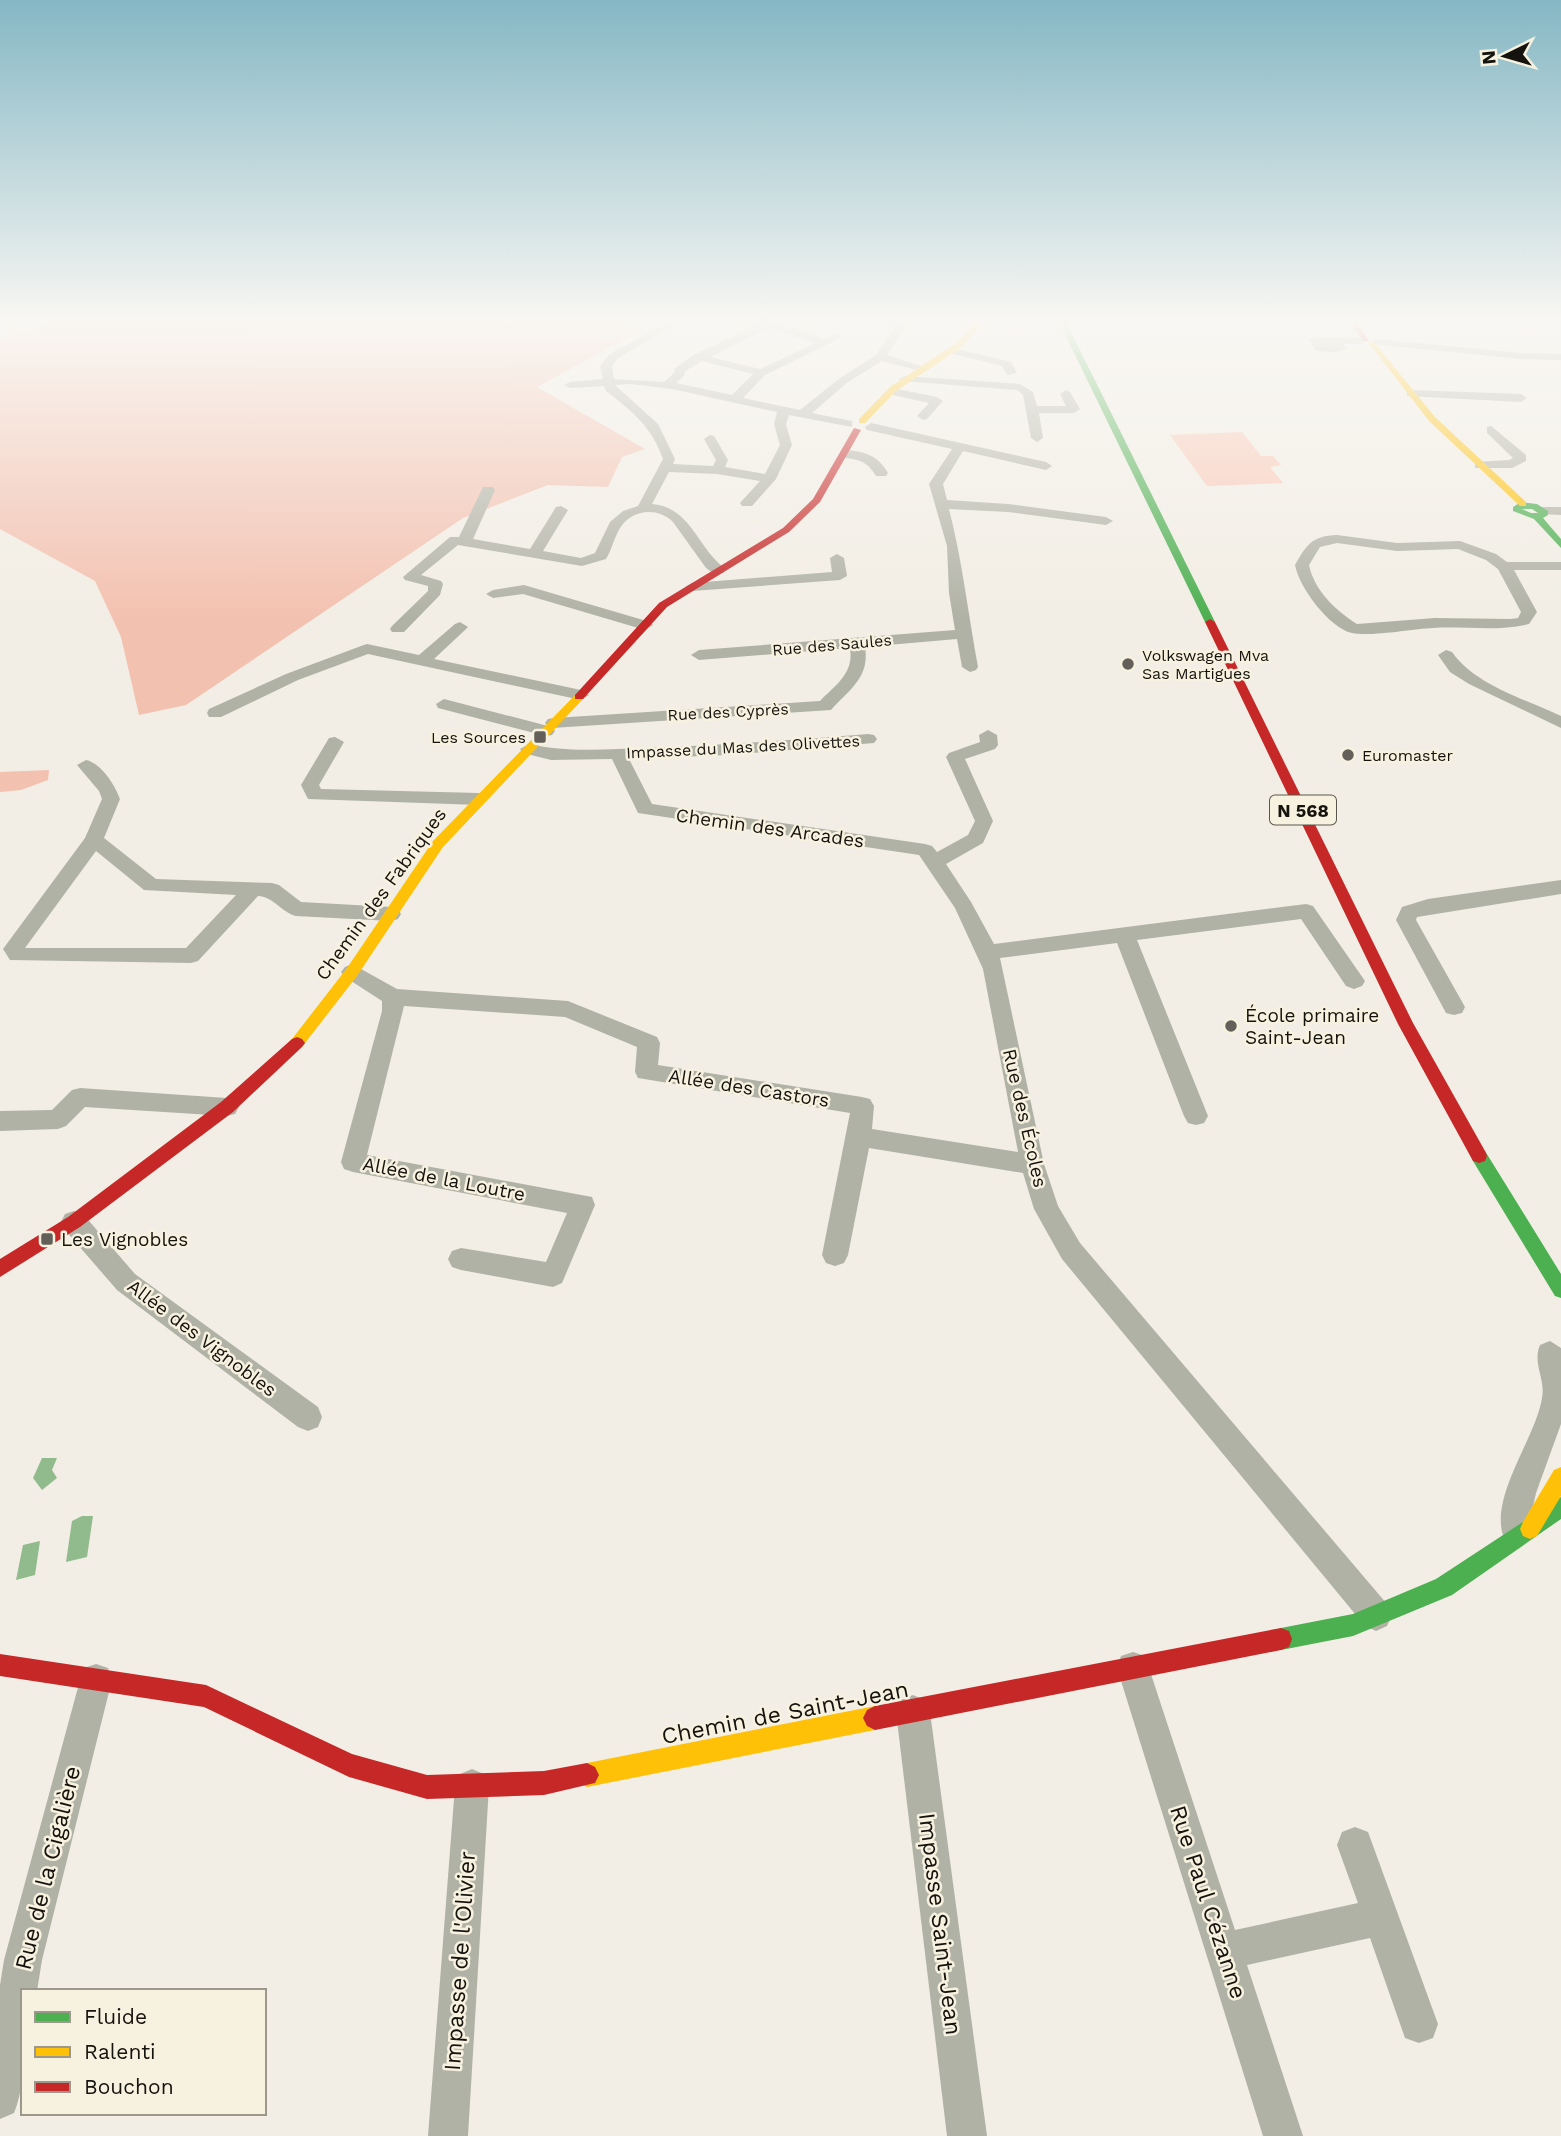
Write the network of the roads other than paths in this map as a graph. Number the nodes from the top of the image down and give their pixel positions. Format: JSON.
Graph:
{"nodes":[{"id":1,"x":648,"y":420,"type":"edge"},
{"id":2,"x":780,"y":420,"type":"edge"},
{"id":3,"x":830,"y":420,"type":"edge"},
{"id":4,"x":864,"y":420,"type":"edge"},
{"id":5,"x":1034,"y":420,"type":"edge"},
{"id":6,"x":1111,"y":420,"type":"edge"},
{"id":7,"x":1123,"y":420,"type":"edge"},
{"id":8,"x":1433,"y":420,"type":"edge"},
{"id":9,"x":859,"y":426,"type":"junction"},
{"id":10,"x":1491,"y":430,"type":"dead end"},
{"id":11,"x":1037,"y":438,"type":"dead end"},
{"id":12,"x":710,"y":439,"type":"dead end"},
{"id":13,"x":959,"y":448,"type":"junction"},
{"id":14,"x":845,"y":454,"type":"junction"},
{"id":15,"x":1480,"y":465,"type":"junction"},
{"id":16,"x":1046,"y":466,"type":"dead end"},
{"id":17,"x":665,"y":468,"type":"junction"},
{"id":18,"x":717,"y":470,"type":"junction"},
{"id":19,"x":881,"y":473,"type":"dead end"},
{"id":20,"x":769,"y":480,"type":"junction"},
{"id":21,"x":488,"y":490,"type":"dead end"},
{"id":22,"x":747,"y":503,"type":"dead end"},
{"id":23,"x":940,"y":505,"type":"junction"},
{"id":24,"x":643,"y":509,"type":"junction"},
{"id":25,"x":561,"y":510,"type":"dead end"},
{"id":26,"x":1561,"y":511,"type":"edge"},
{"id":27,"x":1541,"y":514,"type":"junction"},
{"id":28,"x":1106,"y":521,"type":"dead end"},
{"id":29,"x":460,"y":541,"type":"junction"},
{"id":30,"x":1561,"y":545,"type":"edge"},
{"id":31,"x":533,"y":555,"type":"junction"},
{"id":32,"x":837,"y":558,"type":"dead end"},
{"id":33,"x":1504,"y":566,"type":"junction"},
{"id":34,"x":1561,"y":566,"type":"edge"},
{"id":35,"x":718,"y":570,"type":"junction"},
{"id":36,"x":692,"y":587,"type":"junction"},
{"id":37,"x":493,"y":594,"type":"dead end"},
{"id":38,"x":645,"y":625,"type":"junction"},
{"id":39,"x":460,"y":627,"type":"dead end"},
{"id":40,"x":398,"y":629,"type":"dead end"},
{"id":41,"x":964,"y":634,"type":"junction"},
{"id":42,"x":857,"y":643,"type":"junction"},
{"id":43,"x":699,"y":655,"type":"dead end"},
{"id":44,"x":1446,"y":655,"type":"dead end"},
{"id":45,"x":422,"y":660,"type":"junction"},
{"id":46,"x":970,"y":667,"type":"dead end"},
{"id":47,"x":581,"y":695,"type":"junction"},
{"id":48,"x":444,"y":704,"type":"dead end"},
{"id":49,"x":215,"y":713,"type":"dead end"},
{"id":50,"x":1561,"y":723,"type":"edge"},
{"id":51,"x":550,"y":727,"type":"junction"},
{"id":52,"x":988,"y":735,"type":"dead end"},
{"id":53,"x":868,"y":739,"type":"dead end"},
{"id":54,"x":335,"y":742,"type":"dead end"},
{"id":55,"x":529,"y":749,"type":"junction"},
{"id":56,"x":618,"y":754,"type":"junction"},
{"id":57,"x":86,"y":765,"type":"dead end"},
{"id":58,"x":1314,"y":797,"type":"dead end"},
{"id":59,"x":479,"y":799,"type":"junction"},
{"id":60,"x":94,"y":840,"type":"junction"},
{"id":61,"x":934,"y":862,"type":"junction"},
{"id":62,"x":1561,"y":887,"type":"edge"},
{"id":63,"x":253,"y":889,"type":"junction"},
{"id":64,"x":391,"y":914,"type":"junction"},
{"id":65,"x":1125,"y":936,"type":"junction"},
{"id":66,"x":988,"y":952,"type":"junction"},
{"id":67,"x":352,"y":972,"type":"junction"},
{"id":68,"x":1354,"y":981,"type":"dead end"},
{"id":69,"x":393,"y":996,"type":"junction"},
{"id":70,"x":1454,"y":1007,"type":"dead end"},
{"id":71,"x":227,"y":1107,"type":"junction"},
{"id":72,"x":1452,"y":1111,"type":"junction"},
{"id":73,"x":1196,"y":1116,"type":"dead end"},
{"id":74,"x":0,"y":1121,"type":"edge"},
{"id":75,"x":859,"y":1138,"type":"junction"},
{"id":76,"x":1032,"y":1164,"type":"junction"},
{"id":77,"x":74,"y":1222,"type":"junction"},
{"id":78,"x":835,"y":1255,"type":"dead end"},
{"id":79,"x":461,"y":1259,"type":"dead end"},
{"id":80,"x":0,"y":1269,"type":"edge"},
{"id":81,"x":1561,"y":1290,"type":"edge"},
{"id":82,"x":1555,"y":1309,"type":"dead end"},
{"id":83,"x":1549,"y":1354,"type":"dead end"},
{"id":84,"x":308,"y":1417,"type":"dead end"},
{"id":85,"x":1561,"y":1477,"type":"edge"},
{"id":86,"x":1561,"y":1507,"type":"edge"},
{"id":87,"x":1521,"y":1535,"type":"junction"},
{"id":88,"x":1376,"y":1615,"type":"junction"},
{"id":89,"x":0,"y":1665,"type":"edge"},
{"id":90,"x":1133,"y":1668,"type":"junction"},
{"id":91,"x":96,"y":1680,"type":"junction"},
{"id":92,"x":913,"y":1712,"type":"junction"},
{"id":93,"x":472,"y":1786,"type":"junction"},
{"id":94,"x":1355,"y":1844,"type":"dead end"},
{"id":95,"x":1380,"y":1917,"type":"junction"},
{"id":96,"x":1224,"y":1951,"type":"junction"},
{"id":97,"x":1419,"y":2024,"type":"dead end"},
{"id":98,"x":0,"y":2099,"type":"edge"},
{"id":99,"x":1288,"y":2132,"type":"edge"},
{"id":100,"x":447,"y":2136,"type":"edge"},
{"id":101,"x":967,"y":2136,"type":"edge"}],
"edges":[{"from":1,"to":17,"type":"street"},
{"from":2,"to":20,"type":"street"},
{"from":3,"to":9,"type":"street"},
{"from":4,"to":9,"type":"main road","name":"Chemin des Fabriques"},
{"from":5,"to":11,"type":"street"},
{"from":6,"to":72,"type":"main road","number":"N 568"},
{"from":7,"to":58,"type":"main road","number":"N 568"},
{"from":8,"to":15,"type":"main road"},
{"from":9,"to":13,"type":"street"},
{"from":9,"to":14,"type":"main road","name":"Chemin des Fabriques"},
{"from":10,"to":15,"type":"street"},
{"from":12,"to":18,"type":"street"},
{"from":13,"to":16,"type":"street"},
{"from":13,"to":23,"type":"street"},
{"from":14,"to":19,"type":"street"},
{"from":14,"to":35,"type":"main road","name":"Chemin des Fabriques"},
{"from":15,"to":27,"type":"main road"},
{"from":17,"to":18,"type":"street"},
{"from":17,"to":24,"type":"street"},
{"from":18,"to":20,"type":"street"},
{"from":20,"to":22,"type":"street"},
{"from":21,"to":29,"type":"street"},
{"from":23,"to":28,"type":"street"},
{"from":23,"to":41,"type":"street"},
{"from":24,"to":31,"type":"street"},
{"from":24,"to":35,"type":"street"},
{"from":25,"to":31,"type":"street"},
{"from":26,"to":27,"type":"street"},
{"from":27,"to":30,"type":"main road"},
{"from":29,"to":31,"type":"street"},
{"from":29,"to":40,"type":"street"},
{"from":32,"to":36,"type":"street"},
{"from":33,"to":33,"type":"street"},
{"from":33,"to":34,"type":"street"},
{"from":35,"to":36,"type":"main road","name":"Chemin des Fabriques"},
{"from":36,"to":38,"type":"main road","name":"Chemin des Fabriques"},
{"from":37,"to":38,"type":"street"},
{"from":38,"to":47,"type":"main road","name":"Chemin des Fabriques"},
{"from":39,"to":45,"type":"street"},
{"from":41,"to":42,"type":"street","name":"Rue des Saules"},
{"from":41,"to":46,"type":"street"},
{"from":42,"to":43,"type":"street","name":"Rue des Saules"},
{"from":42,"to":51,"type":"street","name":"Rue des Cyprès"},
{"from":44,"to":50,"type":"street"},
{"from":45,"to":47,"type":"street"},
{"from":45,"to":49,"type":"street"},
{"from":47,"to":51,"type":"main road","name":"Chemin des Fabriques"},
{"from":48,"to":51,"type":"street","name":"Rue des Cyprès"},
{"from":51,"to":55,"type":"main road","name":"Chemin des Fabriques"},
{"from":52,"to":61,"type":"street"},
{"from":53,"to":56,"type":"street","name":"Impasse du Mas des Olivettes"},
{"from":54,"to":59,"type":"street"},
{"from":55,"to":56,"type":"street"},
{"from":55,"to":59,"type":"main road","name":"Chemin des Fabriques"},
{"from":56,"to":61,"type":"street","name":"Chemin des Arcades"},
{"from":57,"to":60,"type":"street"},
{"from":59,"to":64,"type":"main road","name":"Chemin des Fabriques"},
{"from":60,"to":63,"type":"street"},
{"from":60,"to":63,"type":"street"},
{"from":61,"to":66,"type":"street","name":"Chemin des Arcades"},
{"from":62,"to":70,"type":"street"},
{"from":63,"to":64,"type":"street"},
{"from":64,"to":67,"type":"main road","name":"Chemin des Fabriques"},
{"from":65,"to":66,"type":"street"},
{"from":65,"to":68,"type":"street"},
{"from":65,"to":73,"type":"street"},
{"from":66,"to":76,"type":"street","name":"Rue des Écoles"},
{"from":67,"to":69,"type":"street"},
{"from":67,"to":71,"type":"main road","name":"Chemin des Fabriques"},
{"from":69,"to":75,"type":"street","name":"Allée des Castors"},
{"from":69,"to":79,"type":"street","name":"Allée de la Loutre"},
{"from":71,"to":74,"type":"street"},
{"from":71,"to":77,"type":"main road","name":"Chemin des Fabriques"},
{"from":72,"to":81,"type":"main road","number":"N 568"},
{"from":72,"to":82,"type":"main road"},
{"from":75,"to":76,"type":"street"},
{"from":75,"to":78,"type":"street","name":"Allée des Castors"},
{"from":76,"to":88,"type":"street","name":"Rue des Écoles"},
{"from":77,"to":80,"type":"main road","name":"Chemin des Fabriques"},
{"from":77,"to":84,"type":"street","name":"Allée des Vignobles"},
{"from":83,"to":87,"type":"street"},
{"from":85,"to":87,"type":"main road"},
{"from":86,"to":87,"type":"main road","name":"Chemin de Saint-Jean"},
{"from":87,"to":88,"type":"main road","name":"Chemin de Saint-Jean"},
{"from":88,"to":90,"type":"main road","name":"Chemin de Saint-Jean"},
{"from":89,"to":91,"type":"main road","name":"Chemin de Saint-Jean"},
{"from":90,"to":92,"type":"main road","name":"Chemin de Saint-Jean"},
{"from":90,"to":96,"type":"street","name":"Rue Paul Cézanne"},
{"from":91,"to":93,"type":"main road","name":"Chemin de Saint-Jean"},
{"from":91,"to":98,"type":"street","name":"Rue de la Cigalière"},
{"from":92,"to":93,"type":"main road","name":"Chemin de Saint-Jean"},
{"from":92,"to":101,"type":"street","name":"Impasse Saint-Jean"},
{"from":93,"to":100,"type":"street","name":"Impasse de l'Olivier"},
{"from":94,"to":95,"type":"street"},
{"from":95,"to":96,"type":"street"},
{"from":95,"to":97,"type":"street"},
{"from":96,"to":99,"type":"street","name":"Rue Paul Cézanne"}]}
